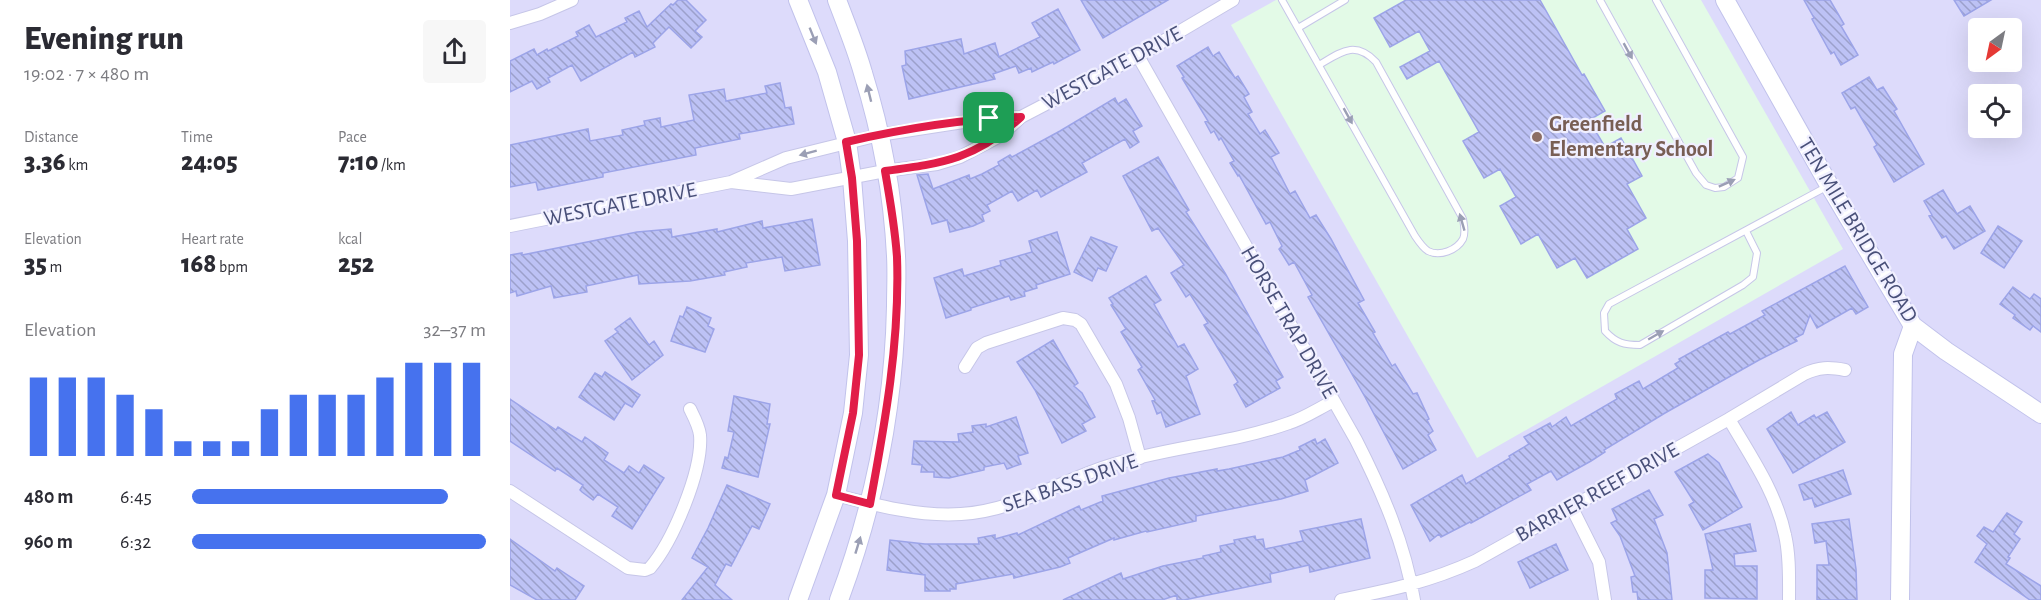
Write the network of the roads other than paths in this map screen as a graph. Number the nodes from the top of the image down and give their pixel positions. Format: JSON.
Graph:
{"nodes":[{"id":1,"x":572,"y":0,"type":"edge"},
{"id":2,"x":798,"y":0,"type":"edge"},
{"id":3,"x":837,"y":0,"type":"edge"},
{"id":4,"x":1233,"y":0,"type":"edge"},
{"id":5,"x":1282,"y":0,"type":"edge"},
{"id":6,"x":1345,"y":0,"type":"edge"},
{"id":7,"x":1600,"y":0,"type":"edge"},
{"id":8,"x":1656,"y":0,"type":"edge"},
{"id":9,"x":1725,"y":0,"type":"edge"},
{"id":10,"x":510,"y":23,"type":"edge"},
{"id":11,"x":1298,"y":28,"type":"junction"},
{"id":12,"x":1138,"y":56,"type":"junction"},
{"id":13,"x":1319,"y":65,"type":"junction"},
{"id":14,"x":1021,"y":117,"type":"junction"},
{"id":15,"x":879,"y":135,"type":"junction"},
{"id":16,"x":846,"y":142,"type":"junction"},
{"id":17,"x":885,"y":171,"type":"junction"},
{"id":18,"x":852,"y":178,"type":"junction"},
{"id":19,"x":731,"y":182,"type":"junction"},
{"id":20,"x":1829,"y":185,"type":"junction"},
{"id":21,"x":510,"y":226,"type":"edge"},
{"id":22,"x":1746,"y":231,"type":"junction"},
{"id":23,"x":1913,"y":326,"type":"junction"},
{"id":24,"x":965,"y":367,"type":"dead end"},
{"id":25,"x":1845,"y":370,"type":"dead end"},
{"id":26,"x":1334,"y":401,"type":"junction"},
{"id":27,"x":690,"y":409,"type":"dead end"},
{"id":28,"x":2041,"y":414,"type":"edge"},
{"id":29,"x":1729,"y":419,"type":"junction"},
{"id":30,"x":1140,"y":458,"type":"junction"},
{"id":31,"x":510,"y":491,"type":"edge"},
{"id":32,"x":836,"y":495,"type":"junction"},
{"id":33,"x":870,"y":504,"type":"junction"},
{"id":34,"x":1571,"y":506,"type":"junction"},
{"id":35,"x":1412,"y":585,"type":"junction"},
{"id":36,"x":798,"y":600,"type":"edge"},
{"id":37,"x":839,"y":600,"type":"edge"},
{"id":38,"x":1341,"y":600,"type":"edge"},
{"id":39,"x":1414,"y":600,"type":"edge"},
{"id":40,"x":1605,"y":600,"type":"edge"},
{"id":41,"x":1789,"y":600,"type":"edge"},
{"id":42,"x":1900,"y":600,"type":"edge"}],
"edges":[{"from":1,"to":10,"type":"street"},
{"from":2,"to":16,"type":"main road","one_way":true},
{"from":15,"to":3,"type":"main road","one_way":true},
{"from":4,"to":12,"type":"street","name":"WESTGATE DRIVE"},
{"from":5,"to":11,"type":"lane"},
{"from":6,"to":11,"type":"lane"},
{"from":7,"to":8,"type":"lane","one_way":true},
{"from":9,"to":20,"type":"main road","name":"TEN MILE BRIDGE ROAD"},
{"from":11,"to":13,"type":"lane"},
{"from":12,"to":14,"type":"street","name":"WESTGATE DRIVE"},
{"from":12,"to":26,"type":"street","name":"HORSE TRAP DRIVE"},
{"from":13,"to":13,"type":"lane","one_way":true},
{"from":14,"to":15,"type":"street","name":"WESTGATE DRIVE"},
{"from":14,"to":17,"type":"street","name":"WESTGATE DRIVE"},
{"from":15,"to":16,"type":"street","name":"WESTGATE DRIVE"},
{"from":15,"to":17,"type":"main road"},
{"from":16,"to":18,"type":"main road"},
{"from":16,"to":19,"type":"street","name":"WESTGATE DRIVE","one_way":true},
{"from":17,"to":18,"type":"street","name":"WESTGATE DRIVE"},
{"from":17,"to":33,"type":"main road"},
{"from":18,"to":19,"type":"street","name":"WESTGATE DRIVE"},
{"from":18,"to":32,"type":"main road"},
{"from":19,"to":21,"type":"street","name":"WESTGATE DRIVE"},
{"from":20,"to":22,"type":"lane"},
{"from":20,"to":23,"type":"main road","name":"TEN MILE BRIDGE ROAD"},
{"from":22,"to":22,"type":"lane","one_way":true},
{"from":23,"to":28,"type":"main road","name":"TEN MILE BRIDGE ROAD"},
{"from":23,"to":42,"type":"main road"},
{"from":24,"to":30,"type":"street"},
{"from":25,"to":29,"type":"street","name":"BARRIER REEF DRIVE"},
{"from":26,"to":30,"type":"street","name":"SEA BASS DRIVE"},
{"from":26,"to":35,"type":"street","name":"HORSE TRAP DRIVE"},
{"from":27,"to":31,"type":"street"},
{"from":29,"to":34,"type":"street","name":"BARRIER REEF DRIVE"},
{"from":29,"to":41,"type":"street"},
{"from":30,"to":33,"type":"street","name":"SEA BASS DRIVE"},
{"from":32,"to":33,"type":"street","name":"SEA BASS DRIVE"},
{"from":32,"to":36,"type":"main road"},
{"from":37,"to":33,"type":"main road","one_way":true},
{"from":34,"to":35,"type":"street","name":"BARRIER REEF DRIVE"},
{"from":34,"to":40,"type":"street"},
{"from":35,"to":38,"type":"street","name":"BARRIER REEF DRIVE"},
{"from":35,"to":39,"type":"street","name":"HORSE TRAP DRIVE"}]}
